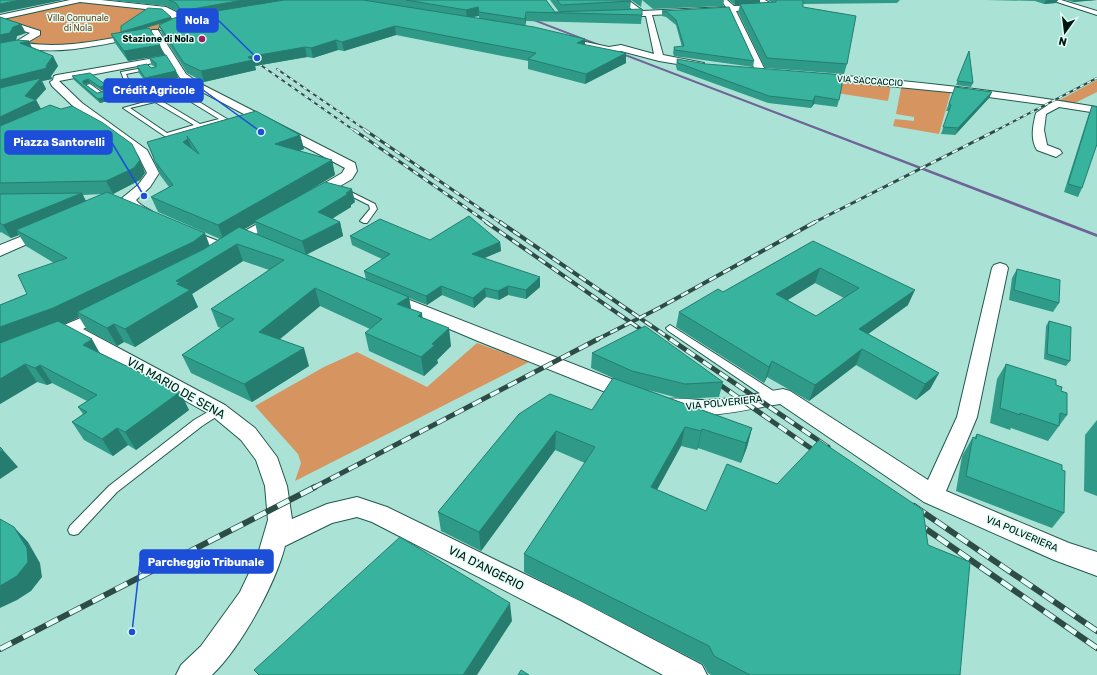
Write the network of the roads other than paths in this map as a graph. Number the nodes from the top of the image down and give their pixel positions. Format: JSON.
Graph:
{"nodes":[{"id":1,"x":81,"y":0,"type":"edge"},
{"id":2,"x":133,"y":0,"type":"edge"},
{"id":3,"x":623,"y":0,"type":"edge"},
{"id":4,"x":724,"y":0,"type":"edge"},
{"id":5,"x":761,"y":0,"type":"edge"},
{"id":6,"x":1054,"y":0,"type":"edge"},
{"id":7,"x":121,"y":4,"type":"junction"},
{"id":8,"x":673,"y":4,"type":"dead end"},
{"id":9,"x":731,"y":8,"type":"junction"},
{"id":10,"x":681,"y":11,"type":"junction"},
{"id":11,"x":642,"y":13,"type":"junction"},
{"id":12,"x":1097,"y":13,"type":"edge"},
{"id":13,"x":612,"y":14,"type":"edge"},
{"id":14,"x":0,"y":18,"type":"edge"},
{"id":15,"x":191,"y":22,"type":"edge"},
{"id":16,"x":179,"y":24,"type":"junction"},
{"id":17,"x":155,"y":32,"type":"junction"},
{"id":18,"x":556,"y":38,"type":"edge"},
{"id":19,"x":64,"y":48,"type":"junction"},
{"id":20,"x":172,"y":57,"type":"junction"},
{"id":21,"x":659,"y":58,"type":"junction"},
{"id":22,"x":61,"y":59,"type":"dead end"},
{"id":23,"x":712,"y":67,"type":"edge"},
{"id":24,"x":747,"y":71,"type":"edge"},
{"id":25,"x":156,"y":72,"type":"edge"},
{"id":26,"x":812,"y":77,"type":"edge"},
{"id":27,"x":88,"y":85,"type":"edge"},
{"id":28,"x":133,"y":86,"type":"junction"},
{"id":29,"x":153,"y":98,"type":"junction"},
{"id":30,"x":1058,"y":103,"type":"junction"},
{"id":31,"x":78,"y":105,"type":"junction"},
{"id":32,"x":63,"y":110,"type":"edge"},
{"id":33,"x":1097,"y":110,"type":"edge"},
{"id":34,"x":261,"y":118,"type":"junction"},
{"id":35,"x":247,"y":122,"type":"edge"},
{"id":36,"x":199,"y":126,"type":"junction"},
{"id":37,"x":233,"y":126,"type":"edge"},
{"id":38,"x":205,"y":129,"type":"edge"},
{"id":39,"x":166,"y":146,"type":"edge"},
{"id":40,"x":1056,"y":153,"type":"dead end"},
{"id":41,"x":330,"y":186,"type":"junction"},
{"id":42,"x":299,"y":204,"type":"edge"},
{"id":43,"x":287,"y":211,"type":"edge"},
{"id":44,"x":158,"y":219,"type":"edge"},
{"id":45,"x":364,"y":221,"type":"dead end"},
{"id":46,"x":58,"y":225,"type":"edge"},
{"id":47,"x":173,"y":226,"type":"edge"},
{"id":48,"x":244,"y":236,"type":"junction"},
{"id":49,"x":266,"y":245,"type":"edge"},
{"id":50,"x":223,"y":248,"type":"junction"},
{"id":51,"x":0,"y":251,"type":"edge"},
{"id":52,"x":211,"y":257,"type":"edge"},
{"id":53,"x":1000,"y":268,"type":"dead end"},
{"id":54,"x":375,"y":291,"type":"edge"},
{"id":55,"x":116,"y":307,"type":"edge"},
{"id":56,"x":670,"y":328,"type":"dead end"},
{"id":57,"x":70,"y":330,"type":"junction"},
{"id":58,"x":35,"y":343,"type":"edge"},
{"id":59,"x":774,"y":397,"type":"junction"},
{"id":60,"x":218,"y":410,"type":"junction"},
{"id":61,"x":932,"y":495,"type":"junction"},
{"id":62,"x":74,"y":530,"type":"dead end"},
{"id":63,"x":275,"y":539,"type":"junction"},
{"id":64,"x":1097,"y":564,"type":"edge"},
{"id":65,"x":191,"y":675,"type":"edge"},
{"id":66,"x":692,"y":675,"type":"edge"}],
"edges":[{"from":1,"to":7,"type":"street"},
{"from":1,"to":14,"type":"street"},
{"from":2,"to":7,"type":"street"},
{"from":3,"to":11,"type":"street"},
{"from":4,"to":9,"type":"street"},
{"from":5,"to":9,"type":"street"},
{"from":6,"to":12,"type":"street"},
{"from":7,"to":16,"type":"street"},
{"from":8,"to":10,"type":"street"},
{"from":9,"to":10,"type":"street"},
{"from":9,"to":24,"type":"street"},
{"from":10,"to":11,"type":"street"},
{"from":11,"to":13,"type":"street"},
{"from":11,"to":21,"type":"street"},
{"from":14,"to":19,"type":"street"},
{"from":15,"to":16,"type":"street"},
{"from":16,"to":17,"type":"street"},
{"from":17,"to":19,"type":"street"},
{"from":17,"to":20,"type":"street"},
{"from":18,"to":21,"type":"street"},
{"from":19,"to":22,"type":"street"},
{"from":20,"to":31,"type":"street"},
{"from":20,"to":34,"type":"street"},
{"from":21,"to":23,"type":"street"},
{"from":25,"to":28,"type":"lane"},
{"from":26,"to":30,"type":"street","name":"VIA SACCACCIO"},
{"from":27,"to":28,"type":"lane"},
{"from":28,"to":29,"type":"lane"},
{"from":29,"to":36,"type":"lane"},
{"from":29,"to":36,"type":"lane"},
{"from":29,"to":36,"type":"lane"},
{"from":30,"to":33,"type":"street","name":"VIA SACCACCIO"},
{"from":30,"to":40,"type":"street"},
{"from":31,"to":32,"type":"street"},
{"from":31,"to":44,"type":"street"},
{"from":34,"to":35,"type":"street"},
{"from":34,"to":41,"type":"street"},
{"from":36,"to":38,"type":"lane"},
{"from":37,"to":39,"type":"street"},
{"from":41,"to":42,"type":"street"},
{"from":41,"to":45,"type":"lane"},
{"from":43,"to":48,"type":"street"},
{"from":46,"to":51,"type":"street"},
{"from":47,"to":50,"type":"street"},
{"from":48,"to":49,"type":"street"},
{"from":48,"to":50,"type":"street"},
{"from":50,"to":52,"type":"street"},
{"from":53,"to":61,"type":"street"},
{"from":54,"to":59,"type":"street","name":"VIA POLVERIERA"},
{"from":55,"to":57,"type":"street"},
{"from":56,"to":59,"type":"lane"},
{"from":57,"to":58,"type":"street"},
{"from":57,"to":60,"type":"street","name":"VIA MARIO DE SENA"},
{"from":59,"to":61,"type":"street","name":"VIA POLVERIERA"},
{"from":60,"to":62,"type":"lane"},
{"from":60,"to":63,"type":"street","name":"VIA MARIO DE SENA"},
{"from":61,"to":64,"type":"street","name":"VIA POLVERIERA"},
{"from":63,"to":65,"type":"street","name":"VIA MARIO DE SENA"},
{"from":63,"to":66,"type":"street","name":"VIA D'ANGERIO"}]}
